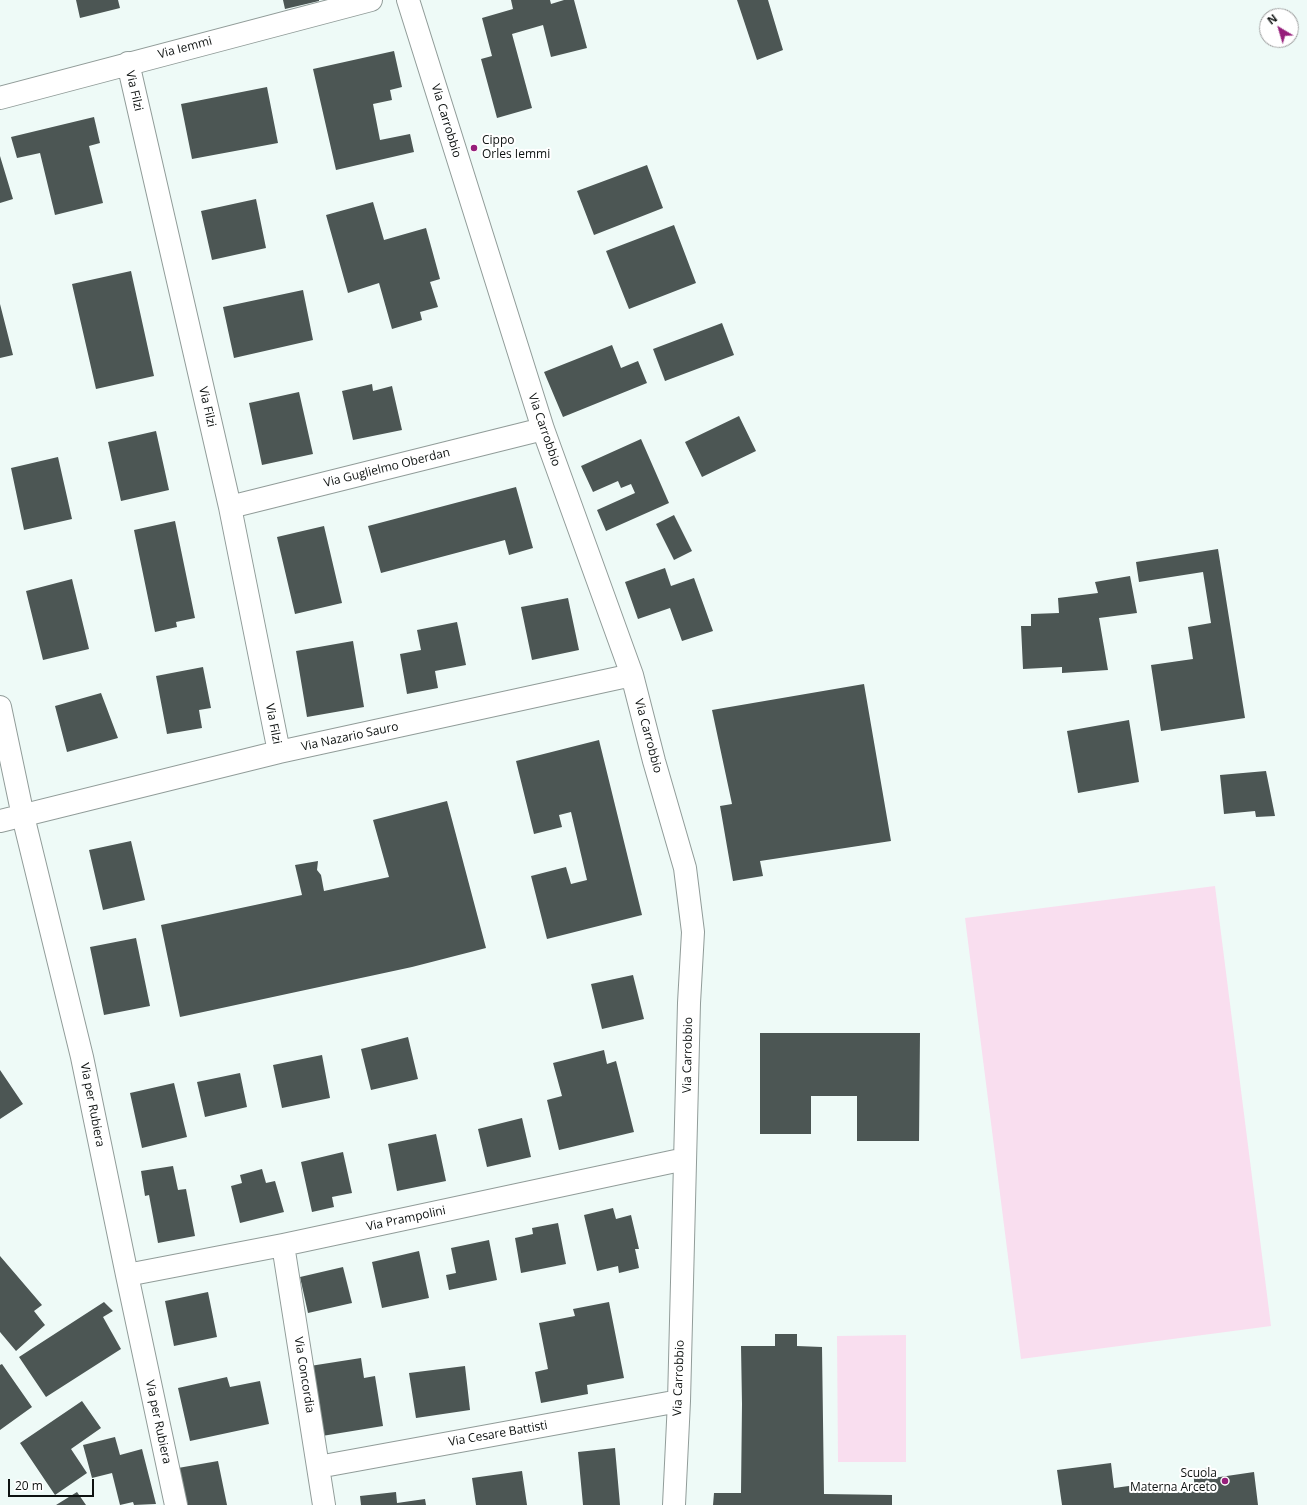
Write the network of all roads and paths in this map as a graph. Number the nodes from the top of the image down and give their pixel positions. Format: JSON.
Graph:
{"nodes":[{"id":1,"x":371,"y":0,"type":"edge"},
{"id":2,"x":408,"y":0,"type":"edge"},
{"id":3,"x":128,"y":63,"type":"junction"},
{"id":4,"x":0,"y":98,"type":"edge"},
{"id":5,"x":543,"y":429,"type":"junction"},
{"id":6,"x":230,"y":507,"type":"junction"},
{"id":7,"x":632,"y":675,"type":"junction"},
{"id":8,"x":0,"y":707,"type":"edge"},
{"id":9,"x":279,"y":752,"type":"junction"},
{"id":10,"x":23,"y":816,"type":"junction"},
{"id":11,"x":0,"y":820,"type":"edge"},
{"id":12,"x":685,"y":1159,"type":"junction"},
{"id":13,"x":283,"y":1245,"type":"junction"},
{"id":14,"x":126,"y":1275,"type":"junction"},
{"id":15,"x":679,"y":1401,"type":"junction"},
{"id":16,"x":318,"y":1467,"type":"junction"},
{"id":17,"x":176,"y":1505,"type":"edge"},
{"id":18,"x":324,"y":1505,"type":"edge"},
{"id":19,"x":674,"y":1505,"type":"edge"}],
"edges":[{"from":1,"to":3,"type":"street","name":"Via Iemmi"},
{"from":2,"to":5,"type":"street","name":"Via Carrobbio"},
{"from":3,"to":4,"type":"street","name":"Via Iemmi"},
{"from":3,"to":6,"type":"street","name":"Via Filzi"},
{"from":5,"to":6,"type":"street","name":"Via Guglielmo Oberdan"},
{"from":5,"to":7,"type":"street","name":"Via Carrobbio"},
{"from":6,"to":9,"type":"street","name":"Via Filzi"},
{"from":7,"to":9,"type":"street","name":"Via Nazario Sauro"},
{"from":7,"to":12,"type":"street","name":"Via Carrobbio"},
{"from":8,"to":10,"type":"street","name":"Via per Rubiera"},
{"from":9,"to":10,"type":"street","name":"Via Nazario Sauro"},
{"from":10,"to":11,"type":"street","name":"Via Nazario Sauro"},
{"from":10,"to":14,"type":"street","name":"Via per Rubiera"},
{"from":12,"to":13,"type":"street","name":"Via Prampolini"},
{"from":12,"to":15,"type":"street","name":"Via Carrobbio"},
{"from":13,"to":14,"type":"street","name":"Via Prampolini"},
{"from":13,"to":16,"type":"street","name":"Via Concordia"},
{"from":14,"to":17,"type":"street","name":"Via per Rubiera"},
{"from":15,"to":16,"type":"street","name":"Via Cesare Battisti"},
{"from":15,"to":19,"type":"street","name":"Via Carrobbio"},
{"from":16,"to":18,"type":"street","name":"Via Concordia"}]}
